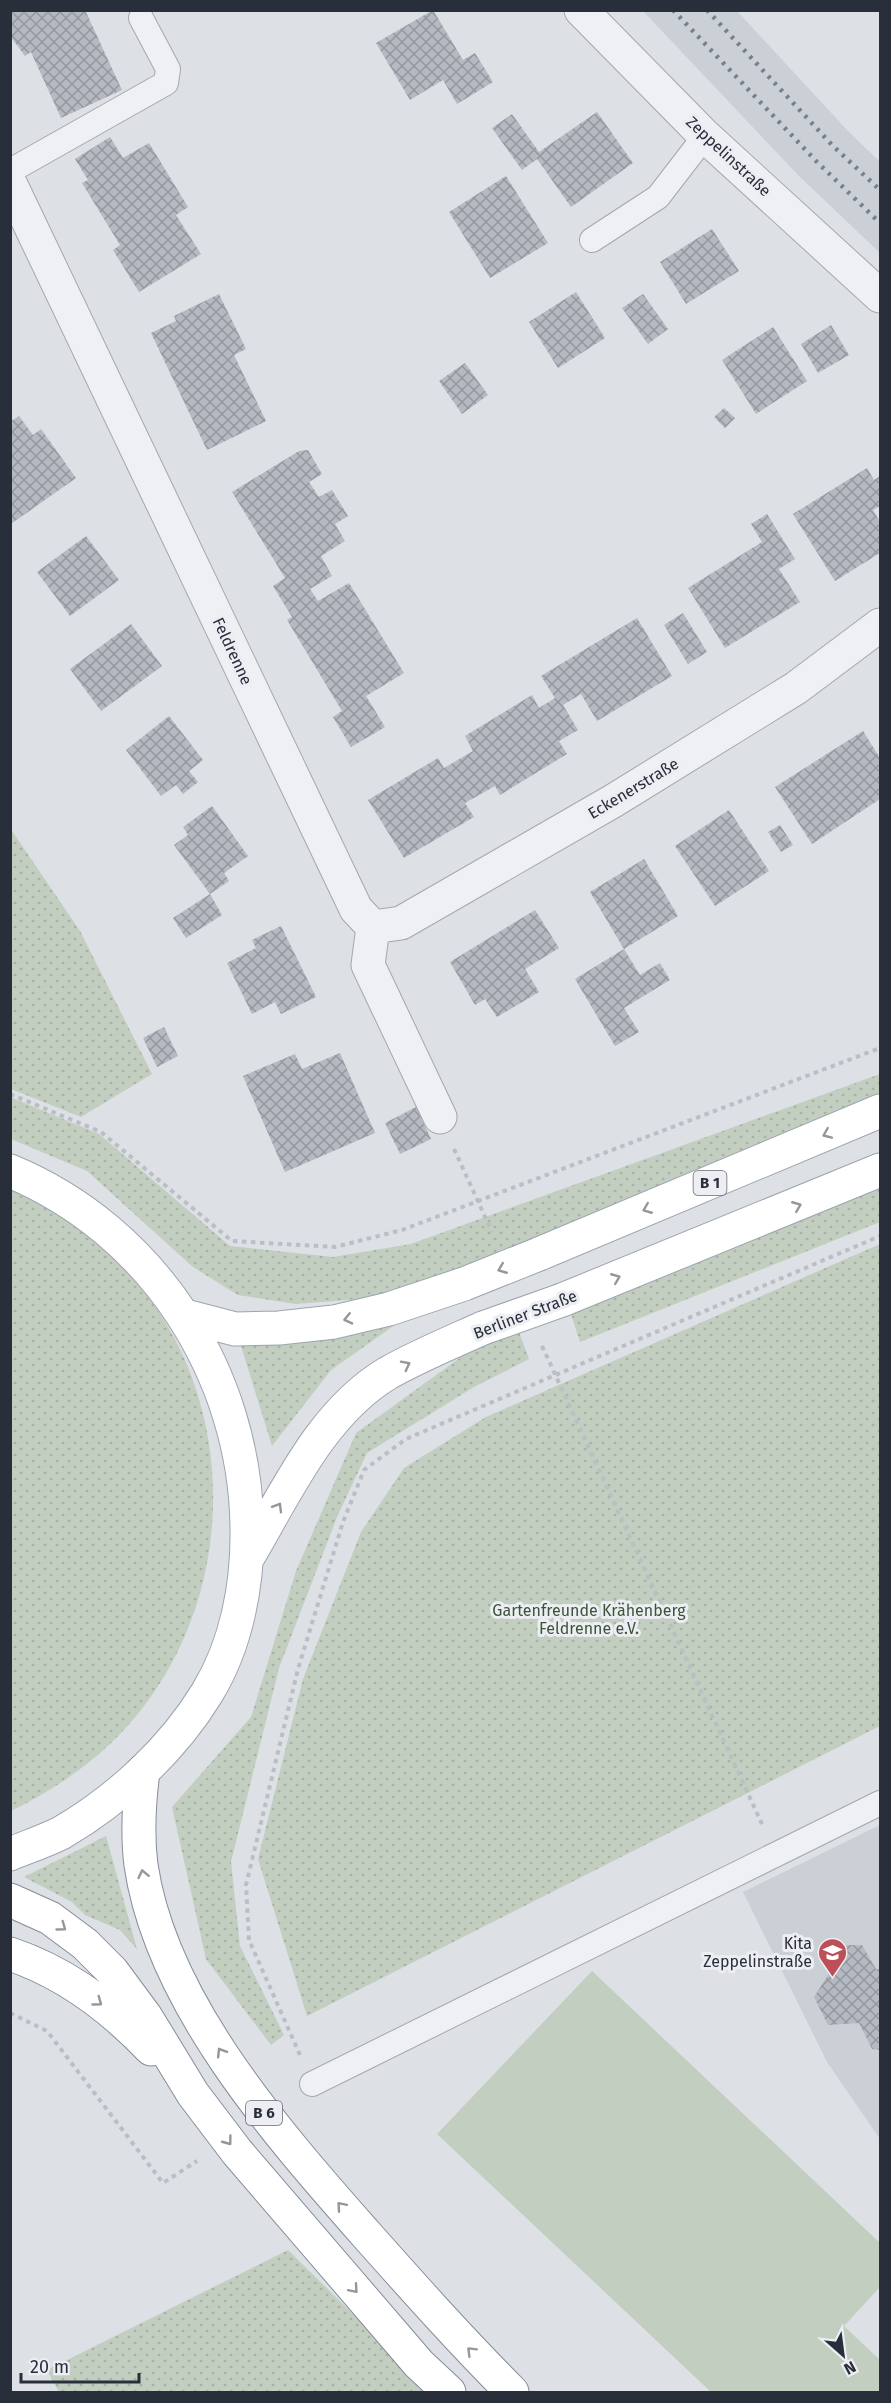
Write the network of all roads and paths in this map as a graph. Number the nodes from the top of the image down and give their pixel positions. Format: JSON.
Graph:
{"nodes":[{"id":1,"x":581,"y":10,"type":"edge"},
{"id":2,"x":141,"y":18,"type":"dead end"},
{"id":3,"x":705,"y":136,"type":"junction"},
{"id":4,"x":10,"y":171,"type":"edge"},
{"id":5,"x":10,"y":183,"type":"edge"},
{"id":6,"x":592,"y":240,"type":"dead end"},
{"id":7,"x":880,"y":296,"type":"edge"},
{"id":8,"x":880,"y":625,"type":"edge"},
{"id":9,"x":373,"y":927,"type":"junction"},
{"id":10,"x":880,"y":1048,"type":"edge"},
{"id":11,"x":10,"y":1094,"type":"edge"},
{"id":12,"x":880,"y":1110,"type":"edge"},
{"id":13,"x":440,"y":1117,"type":"joint"},
{"id":14,"x":880,"y":1170,"type":"edge"},
{"id":15,"x":10,"y":1171,"type":"edge"},
{"id":16,"x":478,"y":1202,"type":"junction"},
{"id":17,"x":880,"y":1236,"type":"edge"},
{"id":18,"x":185,"y":1316,"type":"junction"},
{"id":19,"x":555,"y":1375,"type":"junction"},
{"id":20,"x":248,"y":1557,"type":"junction"},
{"id":21,"x":142,"y":1770,"type":"junction"},
{"id":22,"x":880,"y":1803,"type":"edge"},
{"id":23,"x":10,"y":1854,"type":"edge"},
{"id":24,"x":776,"y":1855,"type":"junction"},
{"id":25,"x":10,"y":1900,"type":"edge"},
{"id":26,"x":10,"y":1954,"type":"edge"},
{"id":27,"x":10,"y":2013,"type":"edge"},
{"id":28,"x":312,"y":2084,"type":"joint"},
{"id":29,"x":193,"y":2094,"type":"junction"},
{"id":30,"x":202,"y":2157,"type":"dead end"},
{"id":31,"x":448,"y":2392,"type":"edge"},
{"id":32,"x":512,"y":2392,"type":"edge"}],
"edges":[{"from":1,"to":3,"type":"street","name":"Zeppelinstraße"},
{"from":2,"to":4,"type":"lane"},
{"from":3,"to":6,"type":"lane"},
{"from":3,"to":7,"type":"street","name":"Zeppelinstraße"},
{"from":5,"to":9,"type":"street","name":"Feldrenne"},
{"from":8,"to":9,"type":"street","name":"Eckenerstraße"},
{"from":9,"to":13,"type":"street"},
{"from":10,"to":16,"type":"path"},
{"from":11,"to":16,"type":"path"},
{"from":12,"to":18,"type":"main road","number":"B 1","one_way":true,"bridge":true},
{"from":13,"to":16,"type":"path"},
{"from":20,"to":14,"type":"main road","name":"Berliner Straße","one_way":true,"bridge":true},
{"from":15,"to":18,"type":"main road"},
{"from":17,"to":19,"type":"path"},
{"from":18,"to":20,"type":"main road"},
{"from":19,"to":24,"type":"path"},
{"from":19,"to":28,"type":"path"},
{"from":20,"to":21,"type":"main road"},
{"from":21,"to":23,"type":"main road"},
{"from":32,"to":21,"type":"main road","number":"B 6","one_way":true},
{"from":22,"to":24,"type":"lane"},
{"from":24,"to":28,"type":"lane"},
{"from":25,"to":29,"type":"main road","number":"B 6","one_way":true},
{"from":26,"to":29,"type":"main road","one_way":true},
{"from":27,"to":30,"type":"path"},
{"from":29,"to":31,"type":"main road","number":"B 6","one_way":true}]}
